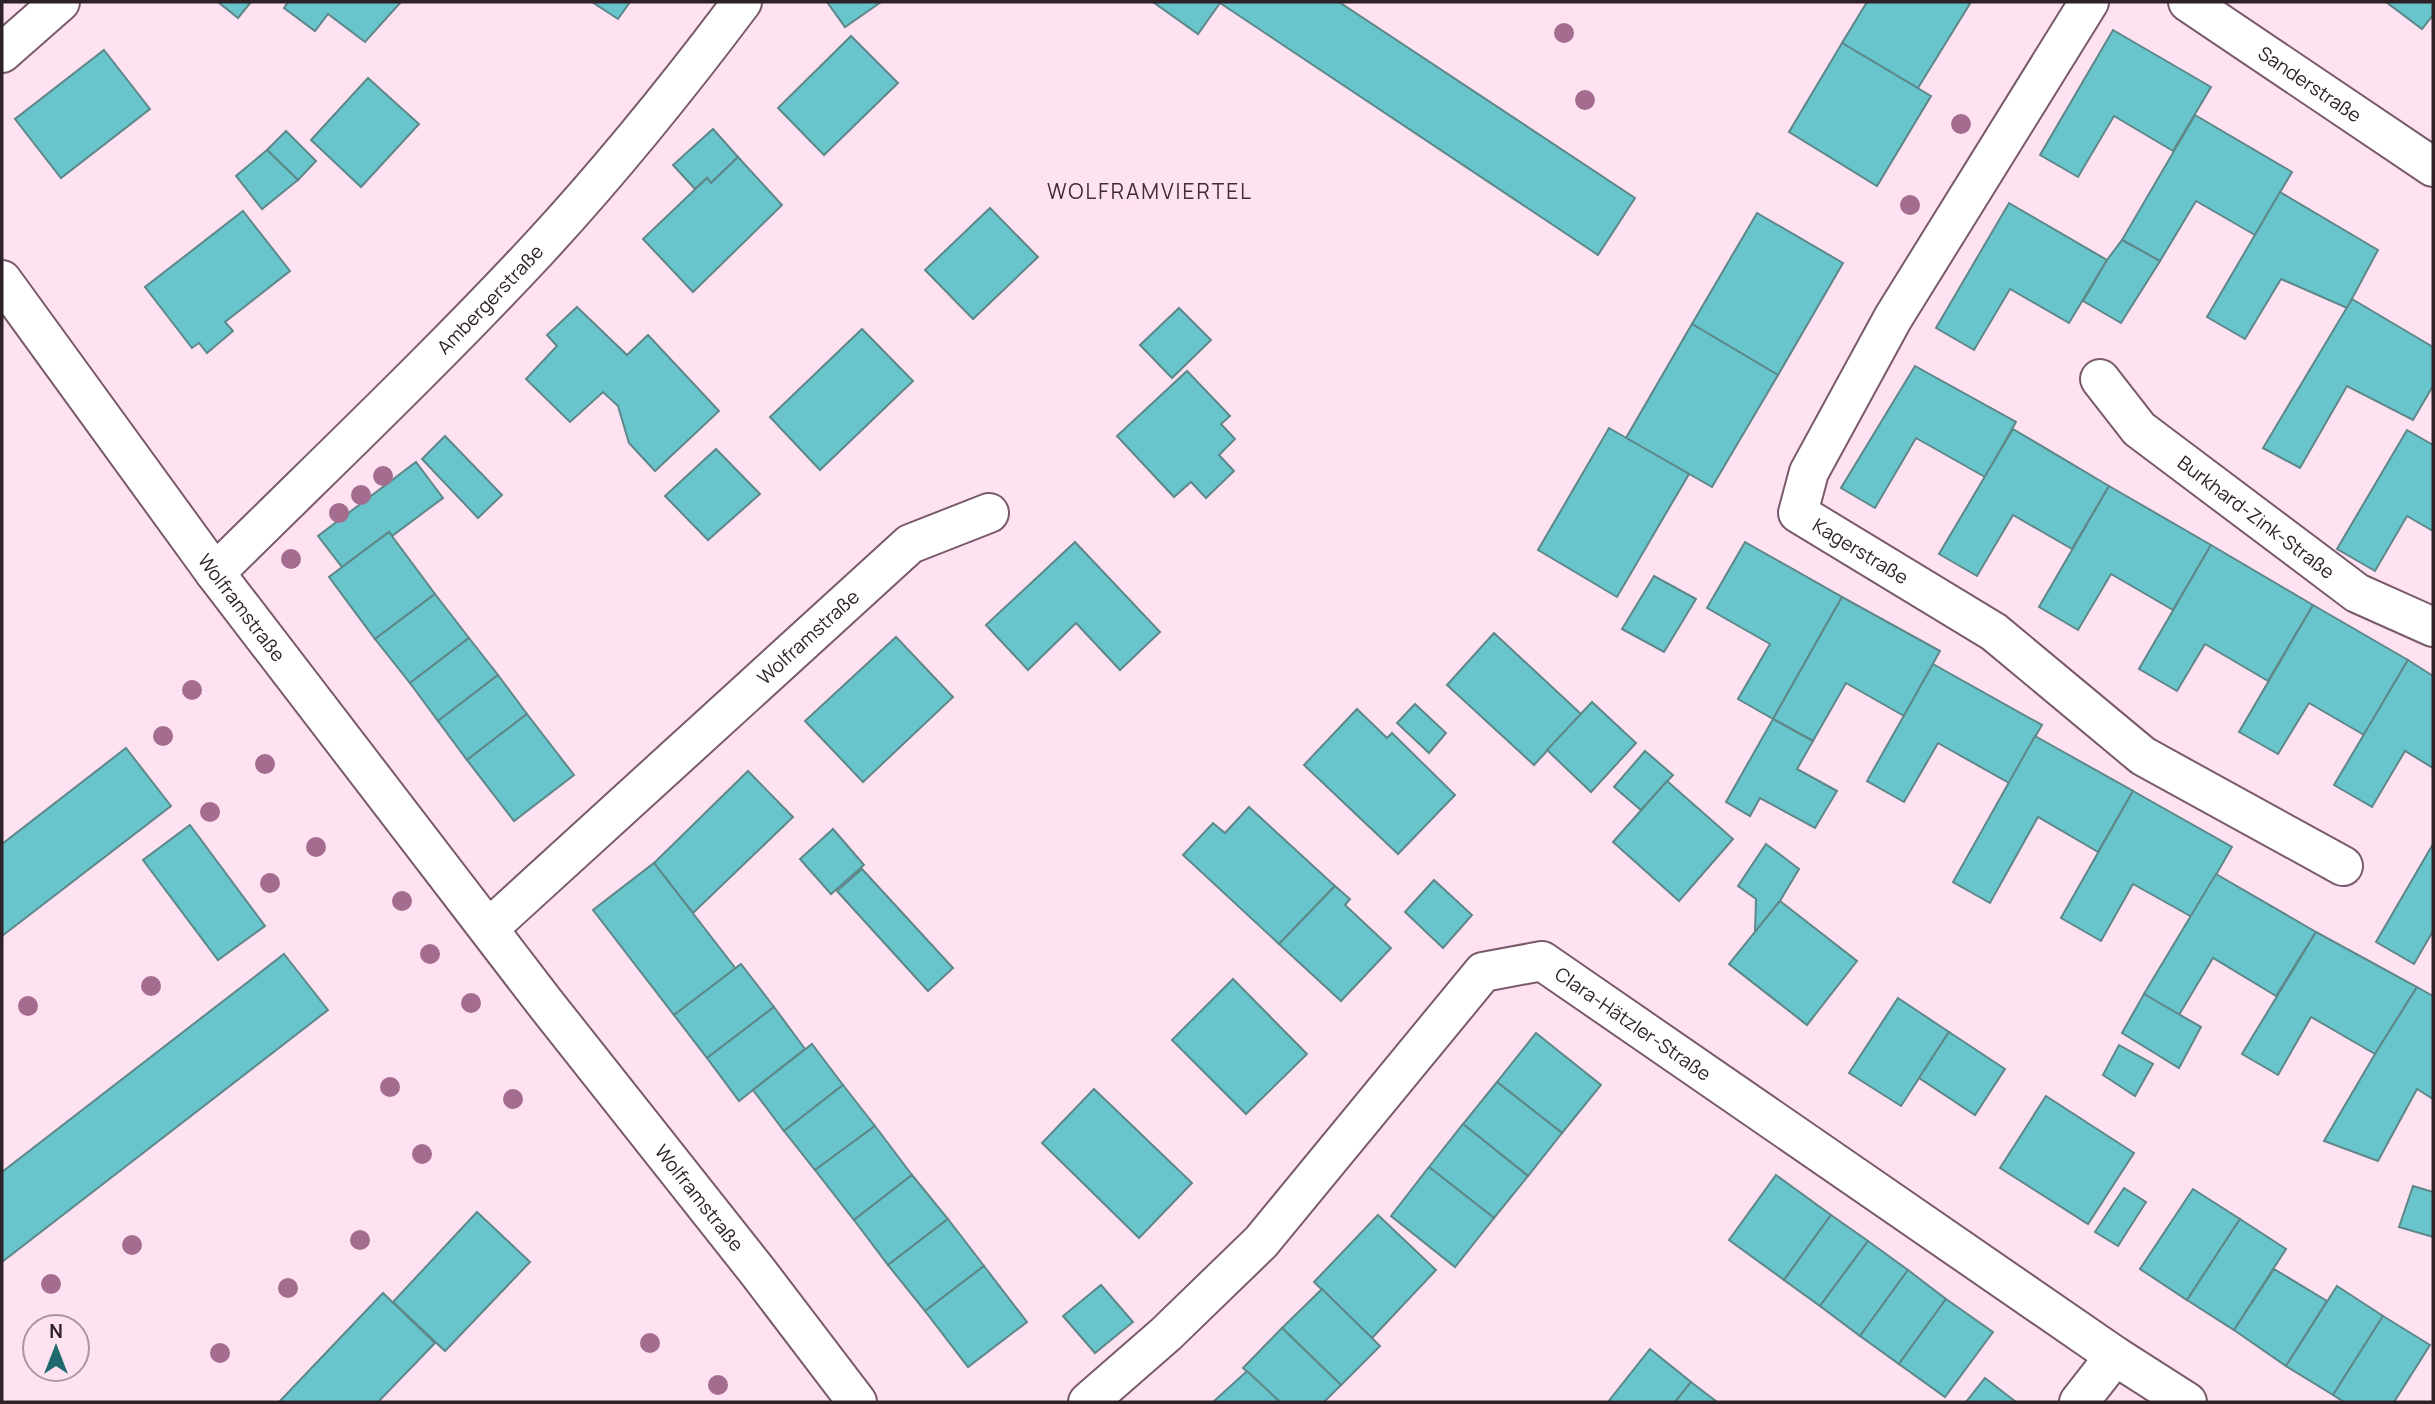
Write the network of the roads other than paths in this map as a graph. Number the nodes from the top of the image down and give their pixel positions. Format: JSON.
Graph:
{"nodes":[{"id":1,"x":60,"y":2,"type":"edge"},
{"id":2,"x":742,"y":2,"type":"edge"},
{"id":3,"x":2089,"y":2,"type":"edge"},
{"id":4,"x":2188,"y":2,"type":"edge"},
{"id":5,"x":2,"y":53,"type":"edge"},
{"id":6,"x":2433,"y":167,"type":"edge"},
{"id":7,"x":2,"y":280,"type":"edge"},
{"id":8,"x":2101,"y":379,"type":"dead end"},
{"id":9,"x":989,"y":513,"type":"dead end"},
{"id":10,"x":215,"y":573,"type":"junction"},
{"id":11,"x":2433,"y":627,"type":"edge"},
{"id":12,"x":2343,"y":866,"type":"dead end"},
{"id":13,"x":489,"y":928,"type":"junction"},
{"id":14,"x":2115,"y":1356,"type":"junction"},
{"id":15,"x":857,"y":1402,"type":"edge"},
{"id":16,"x":1088,"y":1402,"type":"edge"},
{"id":17,"x":2079,"y":1402,"type":"edge"},
{"id":18,"x":2187,"y":1402,"type":"edge"}],
"edges":[{"from":1,"to":5,"type":"street"},
{"from":2,"to":10,"type":"street","name":"Ambergerstraße"},
{"from":3,"to":12,"type":"street","name":"Kagerstraße"},
{"from":4,"to":6,"type":"street","name":"Sanderstraße"},
{"from":7,"to":10,"type":"street","name":"Wolframstraße"},
{"from":8,"to":11,"type":"street","name":"Burkhard-Zink-Straße"},
{"from":9,"to":13,"type":"street","name":"Wolframstraße"},
{"from":10,"to":13,"type":"street","name":"Wolframstraße"},
{"from":13,"to":15,"type":"street","name":"Wolframstraße"},
{"from":14,"to":16,"type":"street","name":"Clara-Hätzler-Straße"},
{"from":14,"to":17,"type":"street"},
{"from":14,"to":18,"type":"street","name":"Clara-Hätzler-Straße"}]}
